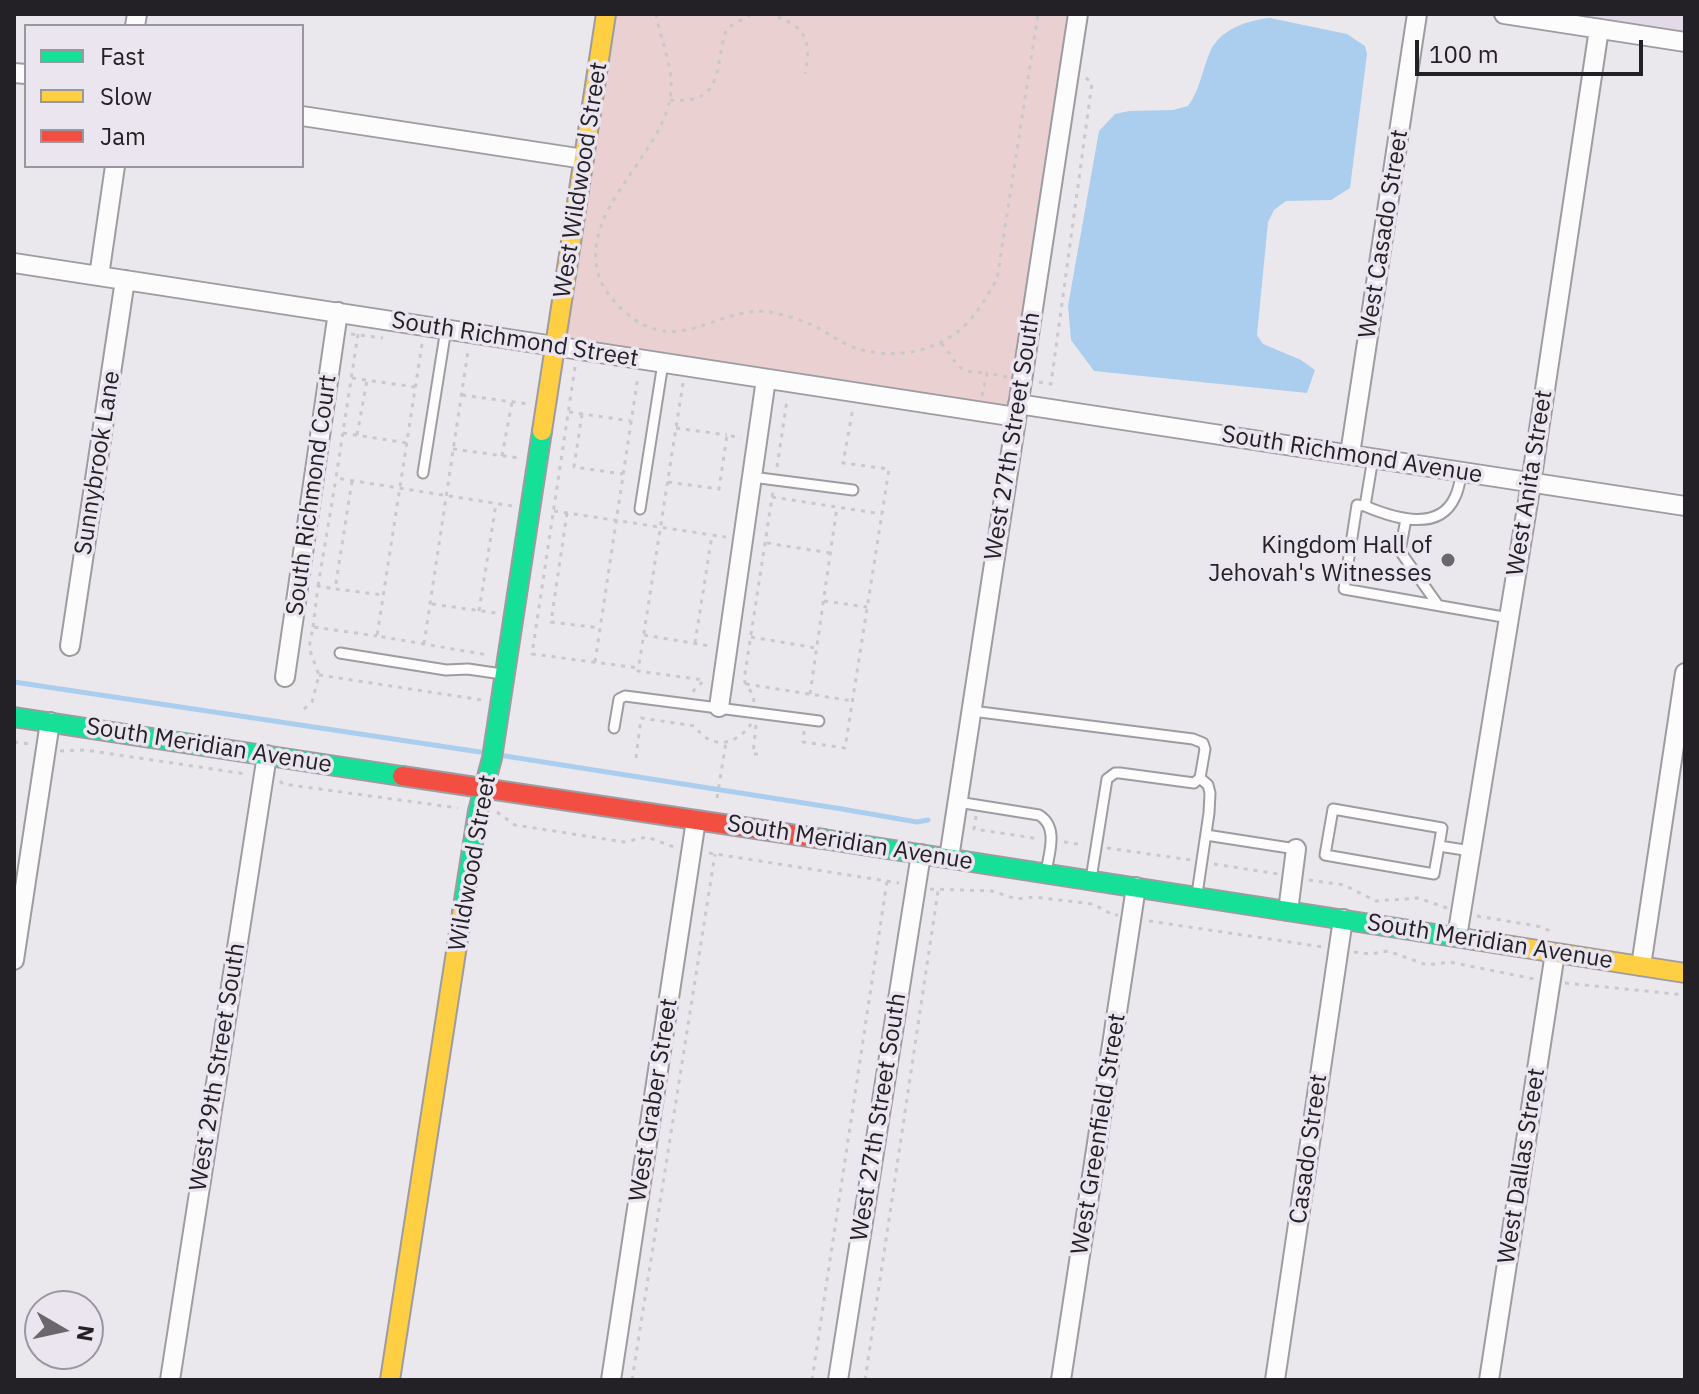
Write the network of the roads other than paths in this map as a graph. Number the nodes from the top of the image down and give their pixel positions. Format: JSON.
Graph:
{"nodes":[{"id":1,"x":606,"y":14,"type":"edge"},
{"id":2,"x":1078,"y":14,"type":"edge"},
{"id":3,"x":1417,"y":14,"type":"edge"},
{"id":4,"x":1504,"y":14,"type":"edge"},
{"id":5,"x":1599,"y":29,"type":"junction"},
{"id":6,"x":1685,"y":42,"type":"edge"},
{"id":7,"x":304,"y":116,"type":"edge"},
{"id":8,"x":584,"y":159,"type":"junction"},
{"id":9,"x":115,"y":168,"type":"edge"},
{"id":10,"x":14,"y":263,"type":"edge"},
{"id":11,"x":99,"y":276,"type":"junction"},
{"id":12,"x":125,"y":280,"type":"junction"},
{"id":13,"x":338,"y":312,"type":"junction"},
{"id":14,"x":446,"y":329,"type":"junction"},
{"id":15,"x":555,"y":346,"type":"junction"},
{"id":16,"x":663,"y":363,"type":"junction"},
{"id":17,"x":766,"y":379,"type":"junction"},
{"id":18,"x":1017,"y":411,"type":"junction"},
{"id":19,"x":1350,"y":454,"type":"junction"},
{"id":20,"x":1373,"y":458,"type":"junction"},
{"id":21,"x":1462,"y":472,"type":"junction"},
{"id":22,"x":423,"y":473,"type":"dead end"},
{"id":23,"x":752,"y":477,"type":"junction"},
{"id":24,"x":1531,"y":483,"type":"junction"},
{"id":25,"x":853,"y":490,"type":"dead end"},
{"id":26,"x":1365,"y":506,"type":"junction"},
{"id":27,"x":1685,"y":506,"type":"edge"},
{"id":28,"x":640,"y":509,"type":"dead end"},
{"id":29,"x":1406,"y":519,"type":"junction"},
{"id":30,"x":1438,"y":605,"type":"junction"},
{"id":31,"x":1509,"y":618,"type":"junction"},
{"id":32,"x":70,"y":646,"type":"dead end"},
{"id":33,"x":340,"y":653,"type":"dead end"},
{"id":34,"x":1685,"y":673,"type":"edge"},
{"id":35,"x":505,"y":674,"type":"junction"},
{"id":36,"x":285,"y":677,"type":"dead end"},
{"id":37,"x":719,"y":707,"type":"junction"},
{"id":38,"x":972,"y":711,"type":"junction"},
{"id":39,"x":14,"y":717,"type":"edge"},
{"id":40,"x":819,"y":721,"type":"dead end"},
{"id":41,"x":50,"y":722,"type":"junction"},
{"id":42,"x":614,"y":728,"type":"dead end"},
{"id":43,"x":267,"y":755,"type":"junction"},
{"id":44,"x":1200,"y":778,"type":"junction"},
{"id":45,"x":485,"y":788,"type":"junction"},
{"id":46,"x":958,"y":802,"type":"junction"},
{"id":47,"x":696,"y":820,"type":"junction"},
{"id":48,"x":1206,"y":835,"type":"junction"},
{"id":49,"x":1439,"y":846,"type":"junction"},
{"id":50,"x":1296,"y":849,"type":"joint"},
{"id":51,"x":1471,"y":851,"type":"junction"},
{"id":52,"x":921,"y":854,"type":"junction"},
{"id":53,"x":949,"y":858,"type":"junction"},
{"id":54,"x":1046,"y":873,"type":"junction"},
{"id":55,"x":1091,"y":880,"type":"junction"},
{"id":56,"x":1136,"y":887,"type":"junction"},
{"id":57,"x":1197,"y":896,"type":"junction"},
{"id":58,"x":1288,"y":911,"type":"junction"},
{"id":59,"x":1343,"y":919,"type":"junction"},
{"id":60,"x":1457,"y":937,"type":"junction"},
{"id":61,"x":1555,"y":953,"type":"junction"},
{"id":62,"x":14,"y":960,"type":"edge"},
{"id":63,"x":1641,"y":966,"type":"junction"},
{"id":64,"x":1685,"y":973,"type":"edge"},
{"id":65,"x":170,"y":1380,"type":"edge"},
{"id":66,"x":390,"y":1380,"type":"edge"},
{"id":67,"x":611,"y":1380,"type":"edge"},
{"id":68,"x":838,"y":1380,"type":"edge"},
{"id":69,"x":1061,"y":1380,"type":"edge"},
{"id":70,"x":1275,"y":1380,"type":"edge"},
{"id":71,"x":1489,"y":1380,"type":"edge"}],
"edges":[{"from":1,"to":8,"type":"main road","name":"West Wildwood Street"},
{"from":2,"to":18,"type":"street","name":"West 27th Street South"},
{"from":3,"to":19,"type":"street","name":"West Casado Street"},
{"from":4,"to":5,"type":"street"},
{"from":5,"to":6,"type":"street"},
{"from":5,"to":24,"type":"street","name":"West Anita Street"},
{"from":7,"to":8,"type":"street"},
{"from":8,"to":15,"type":"main road","name":"West Wildwood Street"},
{"from":9,"to":11,"type":"street"},
{"from":10,"to":11,"type":"street","name":"South Richmond Street"},
{"from":11,"to":12,"type":"street","name":"South Richmond Street"},
{"from":12,"to":13,"type":"street","name":"South Richmond Street"},
{"from":12,"to":32,"type":"street","name":"Sunnybrook Lane"},
{"from":13,"to":14,"type":"street","name":"South Richmond Street"},
{"from":13,"to":36,"type":"street","name":"South Richmond Court"},
{"from":14,"to":15,"type":"street","name":"South Richmond Street"},
{"from":14,"to":22,"type":"lane"},
{"from":15,"to":16,"type":"street","name":"South Richmond Street"},
{"from":15,"to":35,"type":"main road","name":"Wildwood Street"},
{"from":16,"to":17,"type":"street","name":"South Richmond Street"},
{"from":16,"to":28,"type":"lane"},
{"from":17,"to":18,"type":"street","name":"South Richmond Street"},
{"from":17,"to":23,"type":"street"},
{"from":18,"to":19,"type":"street","name":"South Richmond Avenue"},
{"from":18,"to":38,"type":"street","name":"West 27th Street South"},
{"from":19,"to":20,"type":"street","name":"South Richmond Avenue"},
{"from":20,"to":21,"type":"street","name":"South Richmond Avenue"},
{"from":20,"to":26,"type":"lane"},
{"from":21,"to":24,"type":"street","name":"South Richmond Avenue"},
{"from":21,"to":29,"type":"lane"},
{"from":23,"to":25,"type":"lane"},
{"from":23,"to":37,"type":"street"},
{"from":24,"to":27,"type":"street","name":"South Richmond Avenue"},
{"from":24,"to":31,"type":"street","name":"West Anita Street"},
{"from":26,"to":29,"type":"lane"},
{"from":26,"to":30,"type":"lane"},
{"from":29,"to":30,"type":"lane"},
{"from":30,"to":31,"type":"lane"},
{"from":31,"to":51,"type":"street","name":"West Anita Street"},
{"from":33,"to":35,"type":"lane"},
{"from":34,"to":63,"type":"street"},
{"from":35,"to":45,"type":"main road","name":"Wildwood Street"},
{"from":37,"to":40,"type":"lane"},
{"from":37,"to":42,"type":"lane"},
{"from":38,"to":44,"type":"lane"},
{"from":38,"to":46,"type":"street","name":"West 27th Street South"},
{"from":39,"to":41,"type":"main road","name":"South Meridian Avenue"},
{"from":41,"to":43,"type":"main road","name":"South Meridian Avenue"},
{"from":41,"to":62,"type":"street"},
{"from":43,"to":45,"type":"main road","name":"South Meridian Avenue"},
{"from":43,"to":65,"type":"street","name":"West 29th Street South"},
{"from":44,"to":48,"type":"lane"},
{"from":44,"to":55,"type":"lane"},
{"from":45,"to":47,"type":"main road","name":"South Meridian Avenue"},
{"from":45,"to":66,"type":"main road","name":"Wildwood Street"},
{"from":46,"to":53,"type":"street","name":"West 27th Street South"},
{"from":46,"to":54,"type":"lane"},
{"from":47,"to":52,"type":"main road","name":"South Meridian Avenue"},
{"from":47,"to":67,"type":"street","name":"West Graber Street"},
{"from":48,"to":50,"type":"lane"},
{"from":48,"to":57,"type":"lane"},
{"from":49,"to":49,"type":"lane"},
{"from":49,"to":51,"type":"lane"},
{"from":50,"to":58,"type":"street"},
{"from":51,"to":60,"type":"street","name":"West Anita Street"},
{"from":52,"to":53,"type":"main road","name":"South Meridian Avenue"},
{"from":52,"to":68,"type":"street","name":"West 27th Street South"},
{"from":53,"to":54,"type":"main road","name":"South Meridian Avenue"},
{"from":54,"to":55,"type":"main road","name":"South Meridian Avenue"},
{"from":55,"to":56,"type":"main road","name":"South Meridian Avenue"},
{"from":56,"to":57,"type":"main road","name":"South Meridian Avenue"},
{"from":56,"to":69,"type":"street","name":"West Greenfield Street"},
{"from":57,"to":58,"type":"main road","name":"South Meridian Avenue"},
{"from":58,"to":59,"type":"main road","name":"South Meridian Avenue"},
{"from":59,"to":60,"type":"main road","name":"South Meridian Avenue"},
{"from":59,"to":70,"type":"street","name":"Casado Street"},
{"from":60,"to":61,"type":"main road","name":"South Meridian Avenue"},
{"from":61,"to":63,"type":"main road","name":"South Meridian Avenue"},
{"from":61,"to":71,"type":"street","name":"West Dallas Street"},
{"from":63,"to":64,"type":"main road","name":"South Meridian Avenue"}]}
